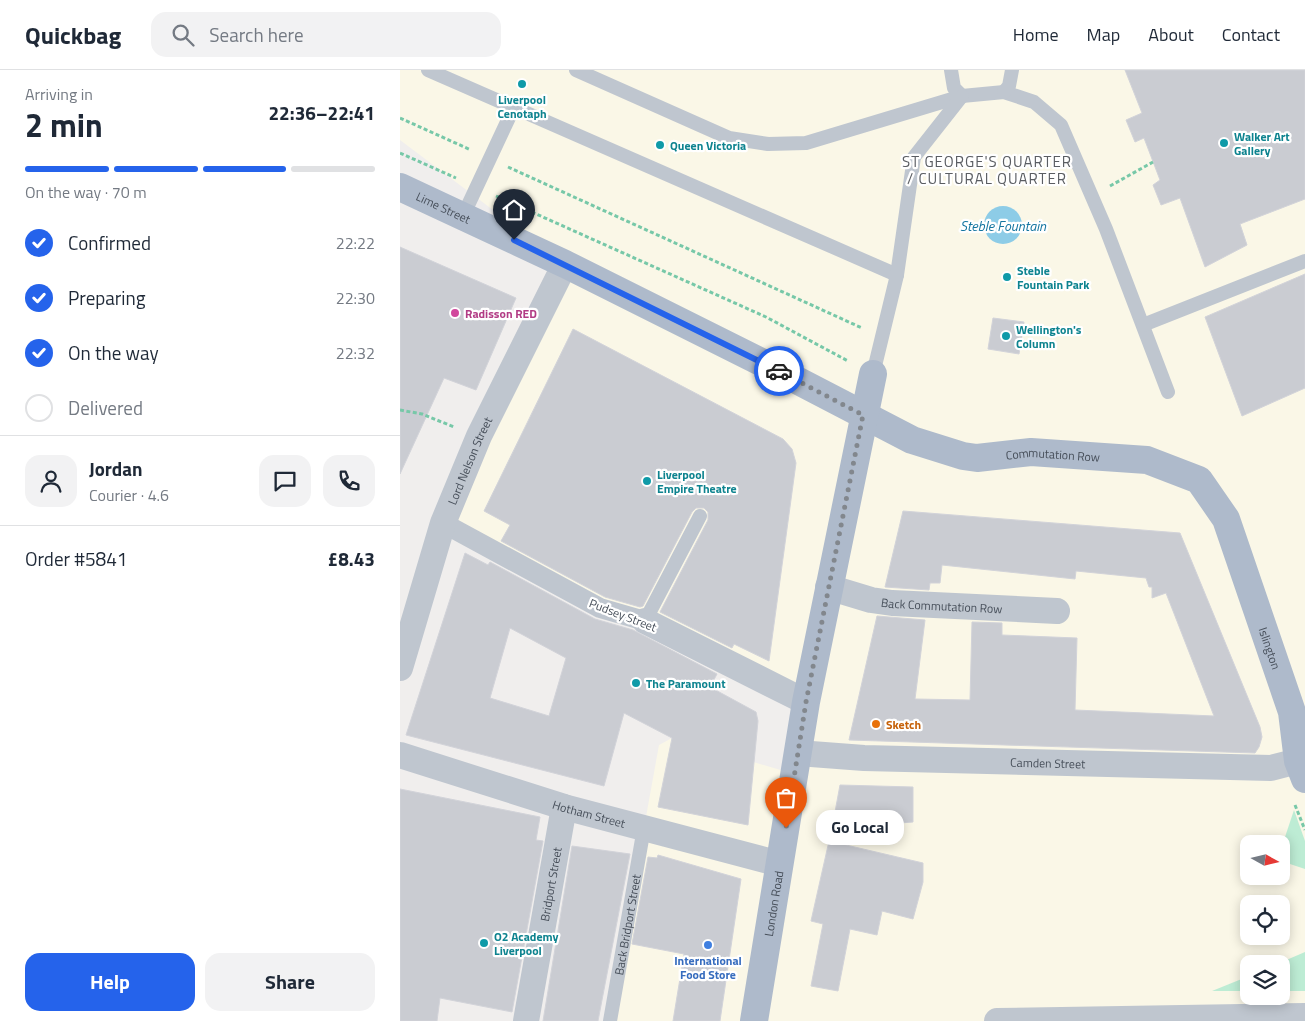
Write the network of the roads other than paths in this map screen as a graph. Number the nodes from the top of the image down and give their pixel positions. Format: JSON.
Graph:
{"nodes":[{"id":1,"x":428,"y":70,"type":"edge"},
{"id":2,"x":576,"y":70,"type":"edge"},
{"id":3,"x":951,"y":70,"type":"edge"},
{"id":4,"x":1012,"y":70,"type":"edge"},
{"id":5,"x":1004,"y":92,"type":"junction"},
{"id":6,"x":962,"y":96,"type":"junction"},
{"id":7,"x":514,"y":107,"type":"junction"},
{"id":8,"x":400,"y":187,"type":"edge"},
{"id":9,"x":464,"y":216,"type":"junction"},
{"id":10,"x":1305,"y":261,"type":"edge"},
{"id":11,"x":565,"y":264,"type":"junction"},
{"id":12,"x":898,"y":274,"type":"junction"},
{"id":13,"x":1143,"y":324,"type":"junction"},
{"id":14,"x":873,"y":374,"type":"joint"},
{"id":15,"x":1168,"y":392,"type":"dead end"},
{"id":16,"x":863,"y":415,"type":"junction"},
{"id":17,"x":700,"y":516,"type":"dead end"},
{"id":18,"x":1226,"y":519,"type":"joint"},
{"id":19,"x":443,"y":522,"type":"junction"},
{"id":20,"x":828,"y":587,"type":"junction"},
{"id":21,"x":1057,"y":611,"type":"dead end"},
{"id":22,"x":645,"y":621,"type":"junction"},
{"id":23,"x":400,"y":668,"type":"edge"},
{"id":24,"x":806,"y":702,"type":"junction"},
{"id":25,"x":1299,"y":718,"type":"edge"},
{"id":26,"x":798,"y":753,"type":"junction"},
{"id":27,"x":400,"y":755,"type":"edge"},
{"id":28,"x":1302,"y":770,"type":"edge"},
{"id":29,"x":564,"y":807,"type":"junction"},
{"id":30,"x":644,"y":828,"type":"junction"},
{"id":31,"x":780,"y":864,"type":"junction"},
{"id":32,"x":1305,"y":1016,"type":"edge"},
{"id":33,"x":526,"y":1021,"type":"edge"},
{"id":34,"x":610,"y":1021,"type":"edge"},
{"id":35,"x":754,"y":1021,"type":"edge"},
{"id":36,"x":997,"y":1021,"type":"edge"}],
"edges":[{"from":1,"to":7,"type":"lane"},
{"from":2,"to":6,"type":"lane"},
{"from":3,"to":6,"type":"lane"},
{"from":4,"to":5,"type":"lane"},
{"from":5,"to":6,"type":"lane"},
{"from":5,"to":13,"type":"lane"},
{"from":6,"to":12,"type":"lane"},
{"from":7,"to":9,"type":"lane"},
{"from":7,"to":12,"type":"lane"},
{"from":8,"to":9,"type":"main road","name":"Lime Street"},
{"from":9,"to":11,"type":"main road","name":"Lime Street"},
{"from":10,"to":13,"type":"lane"},
{"from":11,"to":16,"type":"main road","name":"Lime Street"},
{"from":11,"to":19,"type":"street","name":"Lord Nelson Street"},
{"from":12,"to":14,"type":"lane"},
{"from":13,"to":15,"type":"lane"},
{"from":14,"to":16,"type":"main road","name":"London Road"},
{"from":16,"to":18,"type":"main road","name":"Commutation Row"},
{"from":16,"to":20,"type":"main road","name":"London Road"},
{"from":17,"to":22,"type":"lane"},
{"from":18,"to":25,"type":"main road","name":"Islington"},
{"from":19,"to":22,"type":"street","name":"Pudsey Street"},
{"from":19,"to":23,"type":"street","name":"Lord Nelson Street"},
{"from":20,"to":21,"type":"street","name":"Back Commutation Row"},
{"from":20,"to":24,"type":"main road","name":"London Road"},
{"from":22,"to":24,"type":"street","name":"Pudsey Street"},
{"from":24,"to":26,"type":"main road","name":"London Road"},
{"from":25,"to":28,"type":"main road","name":"Islington"},
{"from":26,"to":28,"type":"street","name":"Camden Street"},
{"from":26,"to":31,"type":"main road","name":"London Road"},
{"from":27,"to":29,"type":"street","name":"Hotham Street"},
{"from":29,"to":30,"type":"street","name":"Hotham Street"},
{"from":29,"to":33,"type":"street","name":"Bridport Street"},
{"from":30,"to":31,"type":"street","name":"Hotham Street"},
{"from":30,"to":34,"type":"lane","name":"Back Bridport Street"},
{"from":31,"to":35,"type":"main road","name":"London Road"},
{"from":32,"to":36,"type":"street"}]}
